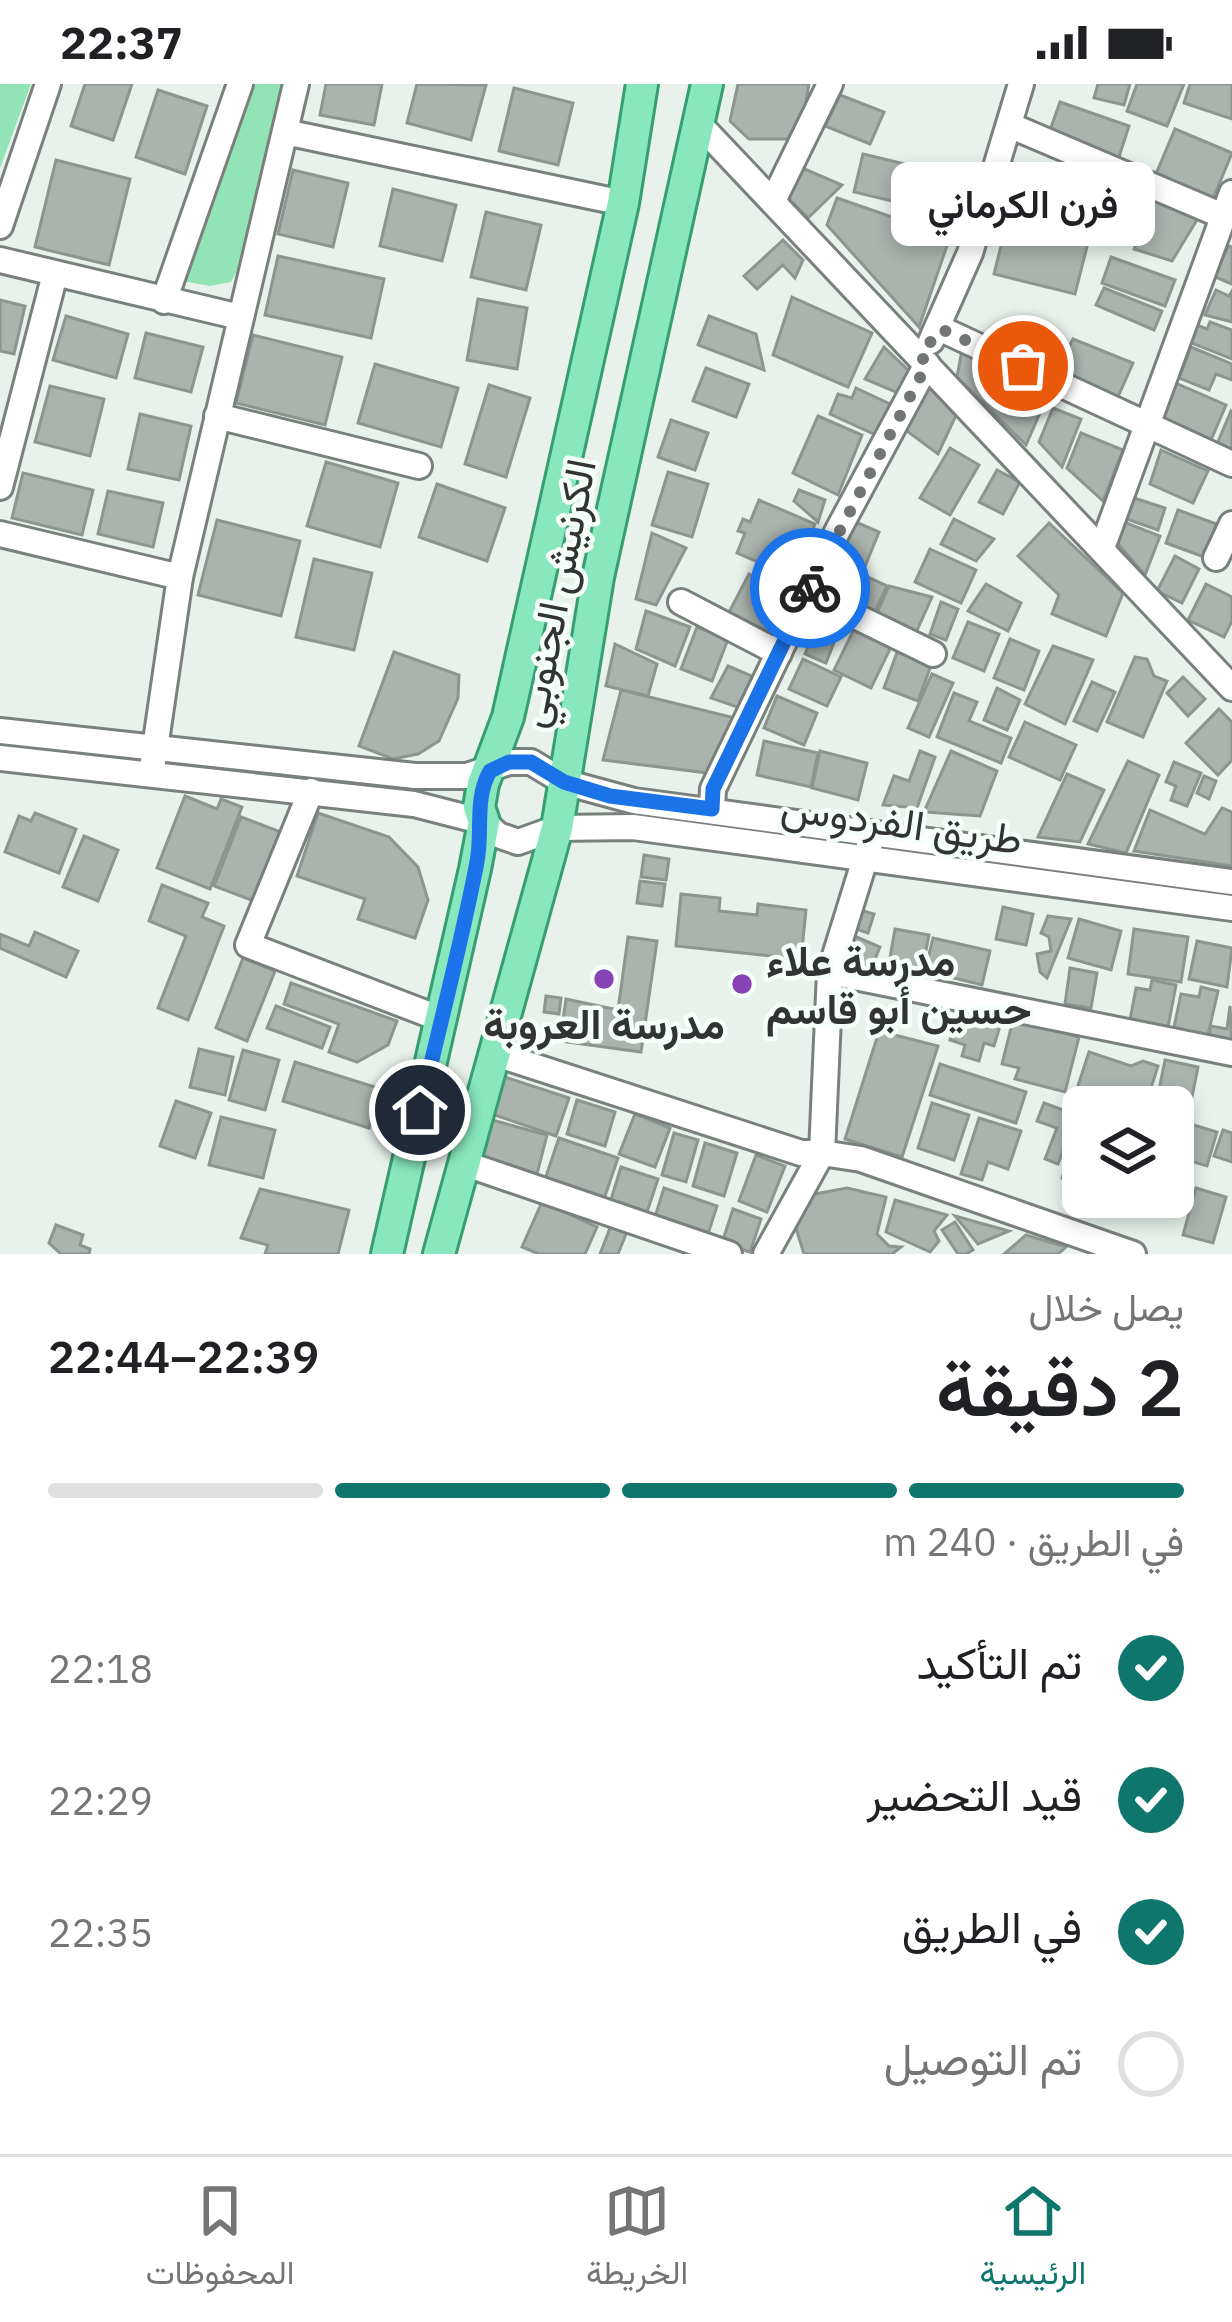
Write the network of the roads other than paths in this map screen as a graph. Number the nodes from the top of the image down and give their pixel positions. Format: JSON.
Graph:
{"nodes":[{"id":1,"x":48,"y":84,"type":"edge"},
{"id":2,"x":240,"y":84,"type":"edge"},
{"id":3,"x":296,"y":84,"type":"edge"},
{"id":4,"x":642,"y":84,"type":"edge"},
{"id":5,"x":706,"y":84,"type":"edge"},
{"id":6,"x":830,"y":84,"type":"edge"},
{"id":7,"x":1022,"y":84,"type":"edge"},
{"id":8,"x":698,"y":122,"type":"junction"},
{"id":9,"x":1009,"y":125,"type":"junction"},
{"id":10,"x":285,"y":131,"type":"junction"},
{"id":11,"x":773,"y":201,"type":"junction"},
{"id":12,"x":623,"y":203,"type":"junction"},
{"id":13,"x":1228,"y":205,"type":"edge"},
{"id":14,"x":0,"y":226,"type":"edge"},
{"id":15,"x":0,"y":260,"type":"edge"},
{"id":16,"x":55,"y":274,"type":"junction"},
{"id":17,"x":164,"y":302,"type":"junction"},
{"id":18,"x":240,"y":317,"type":"junction"},
{"id":19,"x":941,"y":329,"type":"junction"},
{"id":20,"x":923,"y":359,"type":"junction"},
{"id":21,"x":217,"y":416,"type":"junction"},
{"id":22,"x":1145,"y":422,"type":"junction"},
{"id":23,"x":1232,"y":464,"type":"edge"},
{"id":24,"x":419,"y":466,"type":"dead end"},
{"id":25,"x":0,"y":487,"type":"edge"},
{"id":26,"x":1232,"y":524,"type":"edge"},
{"id":27,"x":0,"y":534,"type":"edge"},
{"id":28,"x":1102,"y":548,"type":"junction"},
{"id":29,"x":1216,"y":558,"type":"dead end"},
{"id":30,"x":180,"y":577,"type":"junction"},
{"id":31,"x":808,"y":593,"type":"junction"},
{"id":32,"x":681,"y":602,"type":"dead end"},
{"id":33,"x":779,"y":652,"type":"junction"},
{"id":34,"x":933,"y":654,"type":"dead end"},
{"id":35,"x":1232,"y":688,"type":"edge"},
{"id":36,"x":0,"y":731,"type":"edge"},
{"id":37,"x":0,"y":758,"type":"edge"},
{"id":38,"x":154,"y":759,"type":"junction"},
{"id":39,"x":490,"y":771,"type":"junction"},
{"id":40,"x":564,"y":782,"type":"junction"},
{"id":41,"x":311,"y":791,"type":"junction"},
{"id":42,"x":712,"y":809,"type":"junction"},
{"id":43,"x":484,"y":822,"type":"junction"},
{"id":44,"x":557,"y":828,"type":"junction"},
{"id":45,"x":877,"y":831,"type":"junction"},
{"id":46,"x":864,"y":855,"type":"junction"},
{"id":47,"x":1232,"y":882,"type":"edge"},
{"id":48,"x":1232,"y":908,"type":"edge"},
{"id":49,"x":830,"y":972,"type":"junction"},
{"id":50,"x":441,"y":1019,"type":"junction"},
{"id":51,"x":493,"y":1053,"type":"junction"},
{"id":52,"x":1232,"y":1053,"type":"edge"},
{"id":53,"x":822,"y":1153,"type":"junction"},
{"id":54,"x":463,"y":1163,"type":"junction"},
{"id":55,"x":387,"y":1254,"type":"edge"},
{"id":56,"x":439,"y":1254,"type":"edge"},
{"id":57,"x":729,"y":1254,"type":"edge"},
{"id":58,"x":766,"y":1254,"type":"edge"},
{"id":59,"x":1133,"y":1254,"type":"edge"}],
"edges":[{"from":1,"to":14,"type":"street"},
{"from":2,"to":17,"type":"street"},
{"from":3,"to":10,"type":"street"},
{"from":4,"to":12,"type":"main road","name":"الكرنيش الجنوبي"},
{"from":5,"to":8,"type":"main road","name":"الكرنيش الجنوبي"},
{"from":6,"to":11,"type":"street"},
{"from":7,"to":9,"type":"street"},
{"from":8,"to":11,"type":"street"},
{"from":8,"to":40,"type":"main road","name":"الكرنيش الجنوبي"},
{"from":9,"to":13,"type":"street"},
{"from":9,"to":19,"type":"street"},
{"from":10,"to":12,"type":"street"},
{"from":10,"to":18,"type":"street"},
{"from":11,"to":20,"type":"street"},
{"from":12,"to":39,"type":"main road","name":"الكرنيش الجنوبي"},
{"from":13,"to":22,"type":"street"},
{"from":15,"to":16,"type":"street"},
{"from":16,"to":17,"type":"street"},
{"from":16,"to":25,"type":"street"},
{"from":17,"to":18,"type":"street"},
{"from":18,"to":21,"type":"street"},
{"from":19,"to":20,"type":"street"},
{"from":19,"to":22,"type":"street"},
{"from":20,"to":28,"type":"street"},
{"from":20,"to":31,"type":"street"},
{"from":21,"to":24,"type":"street"},
{"from":21,"to":30,"type":"street"},
{"from":22,"to":23,"type":"street"},
{"from":22,"to":28,"type":"street"},
{"from":26,"to":29,"type":"street"},
{"from":27,"to":30,"type":"street"},
{"from":28,"to":35,"type":"street"},
{"from":30,"to":38,"type":"street"},
{"from":31,"to":33,"type":"street"},
{"from":31,"to":34,"type":"street"},
{"from":32,"to":33,"type":"street"},
{"from":33,"to":42,"type":"street"},
{"from":36,"to":38,"type":"street","name":"طريق الفردوس"},
{"from":37,"to":38,"type":"street","name":"طريق الفردوس"},
{"from":38,"to":39,"type":"street","name":"طريق الفردوس"},
{"from":38,"to":41,"type":"street","name":"طريق الفردوس"},
{"from":39,"to":40,"type":"street","name":"طريق الفردوس"},
{"from":39,"to":43,"type":"main road","name":"الكرنيش الجنوبي"},
{"from":40,"to":42,"type":"street","name":"طريق الفردوس"},
{"from":40,"to":44,"type":"main road","name":"الكرنيش الجنوبي"},
{"from":41,"to":43,"type":"street","name":"طريق الفردوس"},
{"from":41,"to":50,"type":"street"},
{"from":42,"to":45,"type":"street","name":"طريق الفردوس"},
{"from":43,"to":44,"type":"street","name":"طريق الفردوس"},
{"from":43,"to":50,"type":"main road","name":"الكرنيش الجنوبي"},
{"from":44,"to":46,"type":"street","name":"طريق الفردوس"},
{"from":44,"to":51,"type":"main road","name":"الكرنيش الجنوبي"},
{"from":45,"to":46,"type":"street"},
{"from":45,"to":47,"type":"street","name":"طريق الفردوس"},
{"from":46,"to":48,"type":"street","name":"طريق الفردوس"},
{"from":46,"to":49,"type":"street"},
{"from":49,"to":52,"type":"street"},
{"from":49,"to":53,"type":"street"},
{"from":50,"to":55,"type":"main road","name":"الكرنيش الجنوبي"},
{"from":51,"to":53,"type":"street"},
{"from":51,"to":54,"type":"main road","name":"الكرنيش الجنوبي"},
{"from":53,"to":58,"type":"street"},
{"from":53,"to":59,"type":"street"},
{"from":54,"to":56,"type":"main road","name":"الكرنيش الجنوبي"},
{"from":54,"to":57,"type":"street"}]}
